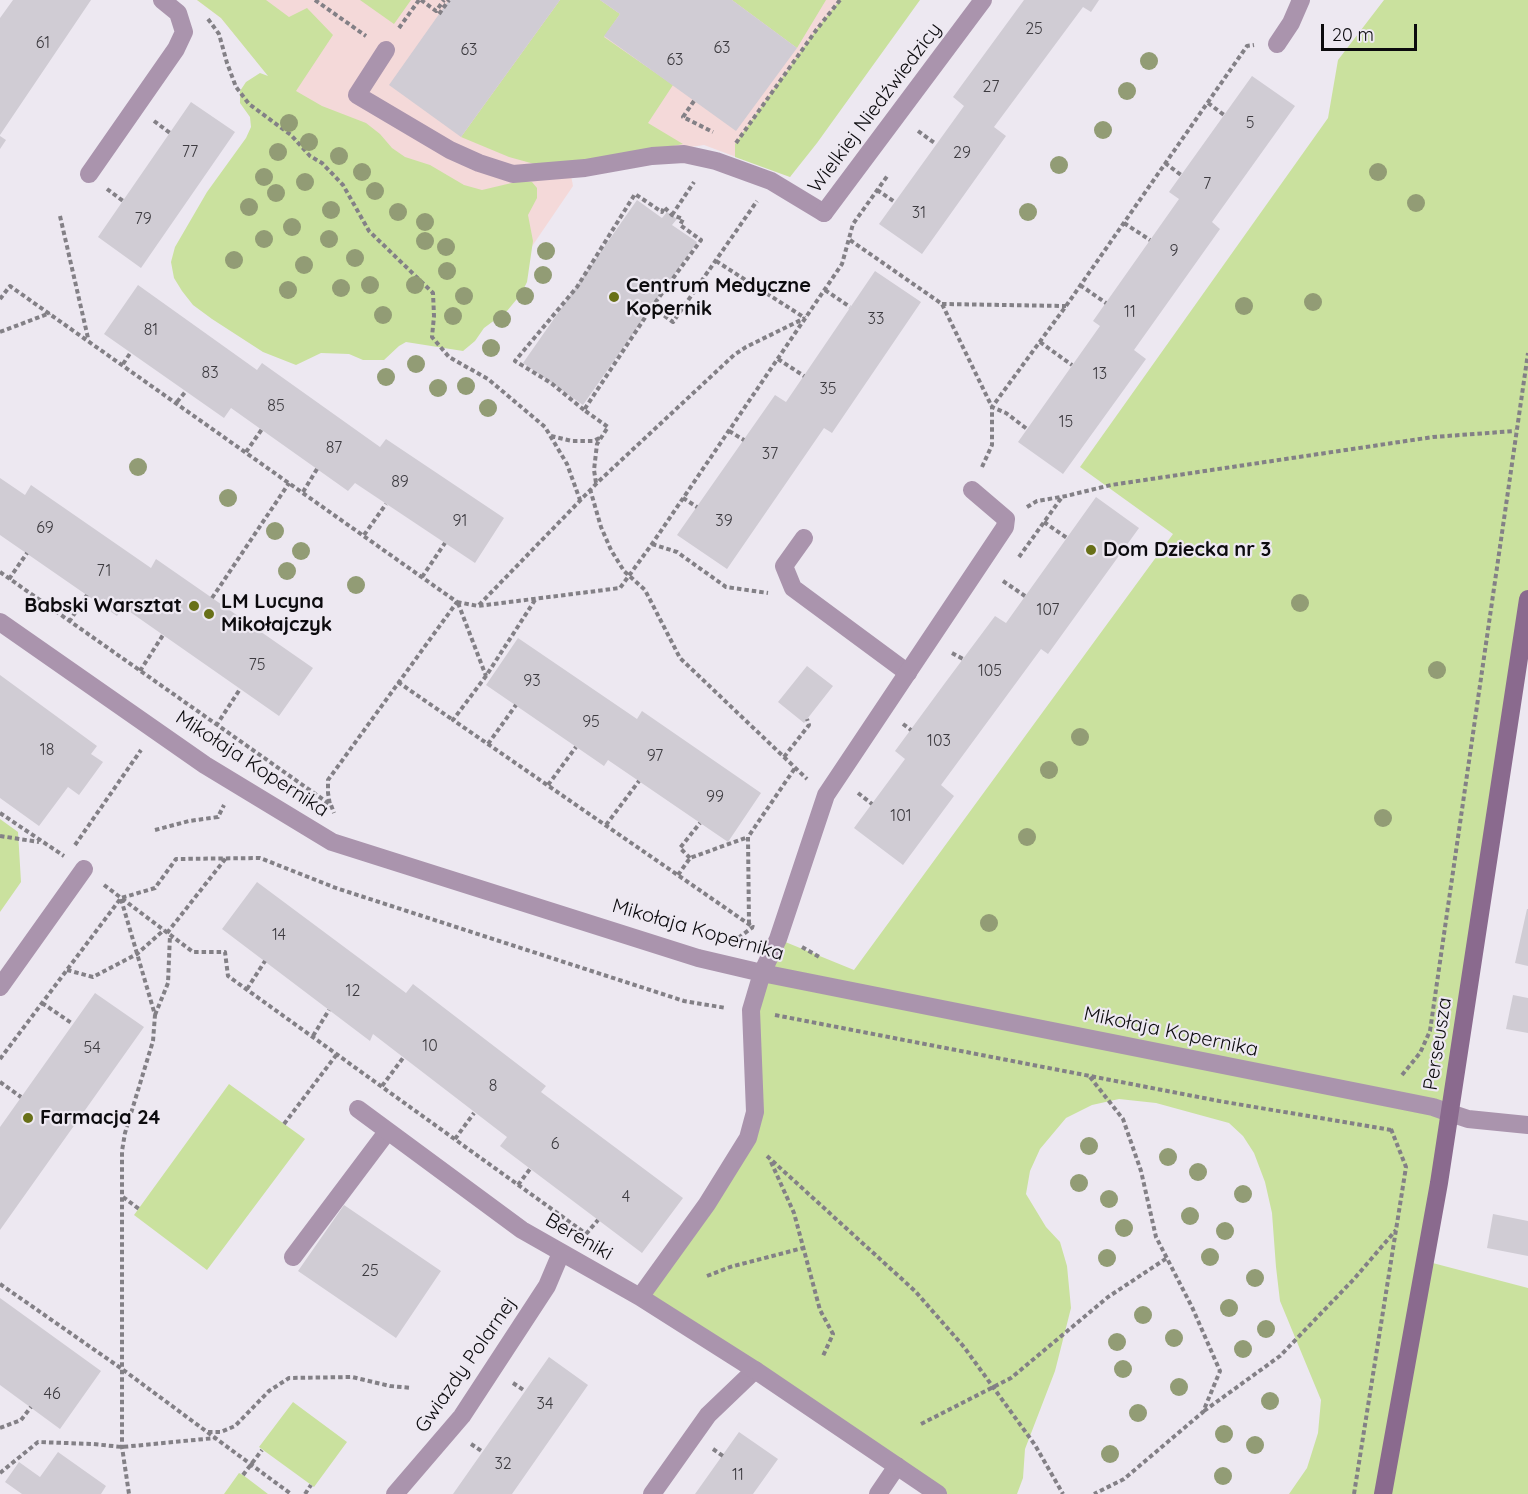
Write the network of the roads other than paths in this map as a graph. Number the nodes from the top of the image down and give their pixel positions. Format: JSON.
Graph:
{"nodes":[{"id":1,"x":162,"y":0,"type":"edge"},
{"id":2,"x":983,"y":0,"type":"edge"},
{"id":3,"x":1301,"y":0,"type":"edge"},
{"id":4,"x":1277,"y":44,"type":"road end"},
{"id":5,"x":386,"y":50,"type":"dead end"},
{"id":6,"x":89,"y":174,"type":"dead end"},
{"id":7,"x":972,"y":490,"type":"road end"},
{"id":8,"x":804,"y":538,"type":"dead end"},
{"id":9,"x":1528,"y":599,"type":"edge"},
{"id":10,"x":0,"y":621,"type":"edge"},
{"id":11,"x":908,"y":673,"type":"junction"},
{"id":12,"x":84,"y":869,"type":"dead end"},
{"id":13,"x":762,"y":974,"type":"junction"},
{"id":14,"x":0,"y":987,"type":"edge"},
{"id":15,"x":358,"y":1110,"type":"dead end"},
{"id":16,"x":1450,"y":1113,"type":"junction"},
{"id":17,"x":1528,"y":1125,"type":"edge"},
{"id":18,"x":387,"y":1132,"type":"junction"},
{"id":19,"x":561,"y":1253,"type":"junction"},
{"id":20,"x":293,"y":1257,"type":"dead end"},
{"id":21,"x":640,"y":1297,"type":"junction"},
{"id":22,"x":755,"y":1370,"type":"junction"},
{"id":23,"x":897,"y":1466,"type":"junction"},
{"id":24,"x":395,"y":1494,"type":"edge"},
{"id":25,"x":651,"y":1494,"type":"edge"},
{"id":26,"x":878,"y":1494,"type":"edge"},
{"id":27,"x":938,"y":1494,"type":"edge"},
{"id":28,"x":1383,"y":1494,"type":"edge"}],
"edges":[{"from":1,"to":6,"type":"street"},
{"from":2,"to":5,"type":"street","name":"Wielkiej Niedźwiedzicy"},
{"from":3,"to":4,"type":"street"},
{"from":7,"to":11,"type":"street"},
{"from":8,"to":11,"type":"street"},
{"from":9,"to":16,"type":"street","name":"Perseusza"},
{"from":10,"to":13,"type":"street","name":"Mikołaja Kopernika"},
{"from":11,"to":13,"type":"street"},
{"from":12,"to":14,"type":"street"},
{"from":13,"to":16,"type":"street","name":"Mikołaja Kopernika"},
{"from":13,"to":21,"type":"street"},
{"from":15,"to":18,"type":"street","name":"Bereniki"},
{"from":16,"to":17,"type":"street","name":"Mikołaja Kopernika"},
{"from":16,"to":28,"type":"street","name":"Perseusza"},
{"from":18,"to":19,"type":"street","name":"Bereniki"},
{"from":18,"to":20,"type":"street"},
{"from":19,"to":21,"type":"street","name":"Bereniki"},
{"from":19,"to":24,"type":"street","name":"Gwiazdy Polarnej"},
{"from":21,"to":22,"type":"street","name":"Bereniki"},
{"from":22,"to":23,"type":"street","name":"Bereniki"},
{"from":22,"to":25,"type":"street"},
{"from":23,"to":26,"type":"street"},
{"from":23,"to":27,"type":"street","name":"Bereniki"}]}
